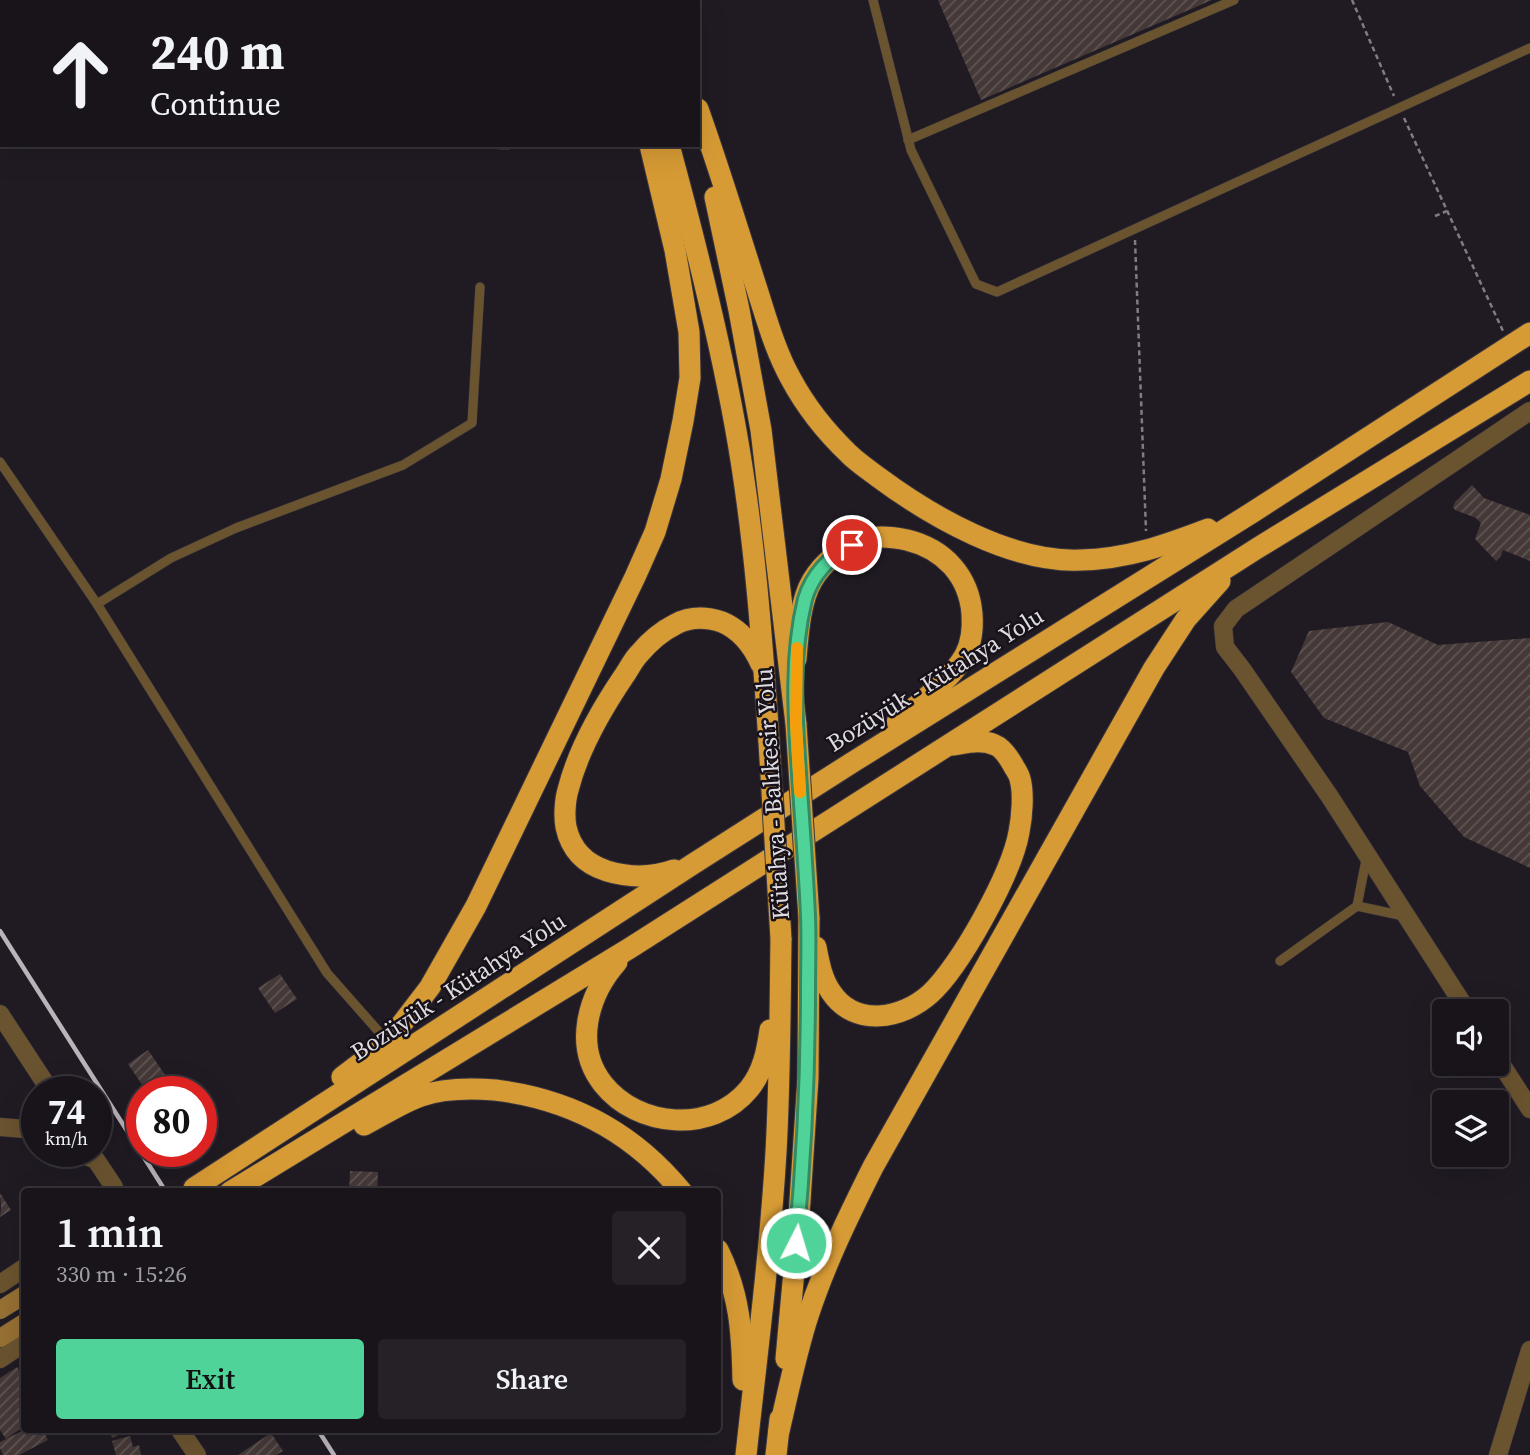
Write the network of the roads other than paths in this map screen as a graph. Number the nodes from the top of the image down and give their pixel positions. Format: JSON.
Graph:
{"nodes":[{"id":1,"x":873,"y":0,"type":"edge"},
{"id":2,"x":1234,"y":0,"type":"edge"},
{"id":3,"x":1530,"y":48,"type":"edge"},
{"id":4,"x":700,"y":115,"type":"edge"},
{"id":5,"x":908,"y":140,"type":"junction"},
{"id":6,"x":700,"y":143,"type":"edge"},
{"id":7,"x":650,"y":147,"type":"edge"},
{"id":8,"x":670,"y":147,"type":"edge"},
{"id":9,"x":480,"y":287,"type":"dead end"},
{"id":10,"x":1530,"y":333,"type":"edge"},
{"id":11,"x":1530,"y":381,"type":"edge"},
{"id":12,"x":1530,"y":411,"type":"edge"},
{"id":13,"x":0,"y":462,"type":"edge"},
{"id":14,"x":1253,"y":512,"type":"junction"},
{"id":15,"x":1256,"y":549,"type":"junction"},
{"id":16,"x":97,"y":604,"type":"junction"},
{"id":17,"x":764,"y":672,"type":"junction"},
{"id":18,"x":796,"y":724,"type":"junction"},
{"id":19,"x":949,"y":746,"type":"junction"},
{"id":20,"x":853,"y":762,"type":"junction"},
{"id":21,"x":1367,"y":854,"type":"junction"},
{"id":22,"x":693,"y":864,"type":"junction"},
{"id":23,"x":1357,"y":906,"type":"junction"},
{"id":24,"x":1409,"y":917,"type":"junction"},
{"id":25,"x":808,"y":918,"type":"junction"},
{"id":26,"x":781,"y":939,"type":"junction"},
{"id":27,"x":630,"y":948,"type":"junction"},
{"id":28,"x":1280,"y":961,"type":"dead end"},
{"id":29,"x":1460,"y":999,"type":"edge"},
{"id":30,"x":0,"y":1014,"type":"edge"},
{"id":31,"x":388,"y":1042,"type":"junction"},
{"id":32,"x":41,"y":1076,"type":"edge"},
{"id":33,"x":1509,"y":1076,"type":"edge"},
{"id":34,"x":1530,"y":1109,"type":"edge"},
{"id":35,"x":0,"y":1127,"type":"edge"},
{"id":36,"x":21,"y":1129,"type":"edge"},
{"id":37,"x":100,"y":1167,"type":"edge"},
{"id":38,"x":114,"y":1187,"type":"dead end"},
{"id":39,"x":239,"y":1188,"type":"edge"},
{"id":40,"x":240,"y":1188,"type":"edge"},
{"id":41,"x":677,"y":1188,"type":"edge"},
{"id":42,"x":721,"y":1257,"type":"edge"},
{"id":43,"x":21,"y":1270,"type":"edge"},
{"id":44,"x":0,"y":1284,"type":"edge"},
{"id":45,"x":21,"y":1296,"type":"edge"},
{"id":46,"x":0,"y":1310,"type":"edge"},
{"id":47,"x":21,"y":1325,"type":"edge"},
{"id":48,"x":0,"y":1338,"type":"edge"},
{"id":49,"x":21,"y":1345,"type":"edge"},
{"id":50,"x":1530,"y":1350,"type":"edge"},
{"id":51,"x":0,"y":1359,"type":"edge"},
{"id":52,"x":779,"y":1431,"type":"junction"},
{"id":53,"x":182,"y":1433,"type":"edge"},
{"id":54,"x":197,"y":1455,"type":"edge"},
{"id":55,"x":745,"y":1455,"type":"edge"},
{"id":56,"x":776,"y":1455,"type":"edge"},
{"id":57,"x":1498,"y":1455,"type":"edge"}],
"edges":[{"from":1,"to":5,"type":"lane"},
{"from":2,"to":5,"type":"lane"},
{"from":3,"to":5,"type":"lane"},
{"from":4,"to":14,"type":"highway"},
{"from":6,"to":18,"type":"highway","name":"Kütahya - Balıkesir Yolu"},
{"from":7,"to":31,"type":"highway"},
{"from":8,"to":17,"type":"highway","name":"Kütahya - Balıkesir Yolu"},
{"from":9,"to":16,"type":"lane"},
{"from":10,"to":14,"type":"highway","name":"Bozüyük - Kütahya Yolu"},
{"from":11,"to":15,"type":"highway"},
{"from":12,"to":21,"type":"street"},
{"from":13,"to":16,"type":"lane"},
{"from":14,"to":20,"type":"highway","name":"Bozüyük - Kütahya Yolu"},
{"from":15,"to":19,"type":"highway"},
{"from":15,"to":52,"type":"highway"},
{"from":16,"to":31,"type":"lane"},
{"from":17,"to":22,"type":"highway"},
{"from":17,"to":26,"type":"highway","name":"Kütahya - Balıkesir Yolu","bridge":true},
{"from":18,"to":20,"type":"highway"},
{"from":18,"to":25,"type":"highway","name":"Kütahya - Balıkesir Yolu","bridge":true},
{"from":19,"to":25,"type":"highway"},
{"from":19,"to":27,"type":"highway"},
{"from":20,"to":22,"type":"highway","name":"Bozüyük - Kütahya Yolu"},
{"from":21,"to":23,"type":"lane"},
{"from":21,"to":24,"type":"street"},
{"from":22,"to":31,"type":"highway","name":"Bozüyük - Kütahya Yolu"},
{"from":23,"to":24,"type":"lane"},
{"from":23,"to":28,"type":"lane"},
{"from":24,"to":29,"type":"street"},
{"from":25,"to":52,"type":"highway","name":"Kütahya - Balıkesir Yolu"},
{"from":26,"to":27,"type":"highway"},
{"from":26,"to":55,"type":"highway","name":"Kütahya - Balıkesir Yolu"},
{"from":27,"to":39,"type":"highway"},
{"from":30,"to":32,"type":"street"},
{"from":33,"to":34,"type":"street"},
{"from":35,"to":36,"type":"street"},
{"from":37,"to":38,"type":"street"},
{"from":40,"to":41,"type":"highway"},
{"from":42,"to":55,"type":"highway"},
{"from":43,"to":44,"type":"street"},
{"from":45,"to":46,"type":"main road"},
{"from":47,"to":48,"type":"main road"},
{"from":49,"to":51,"type":"street"},
{"from":50,"to":57,"type":"street"},
{"from":52,"to":56,"type":"highway","name":"Kütahya - Balıkesir Yolu"},
{"from":53,"to":54,"type":"street"}]}
